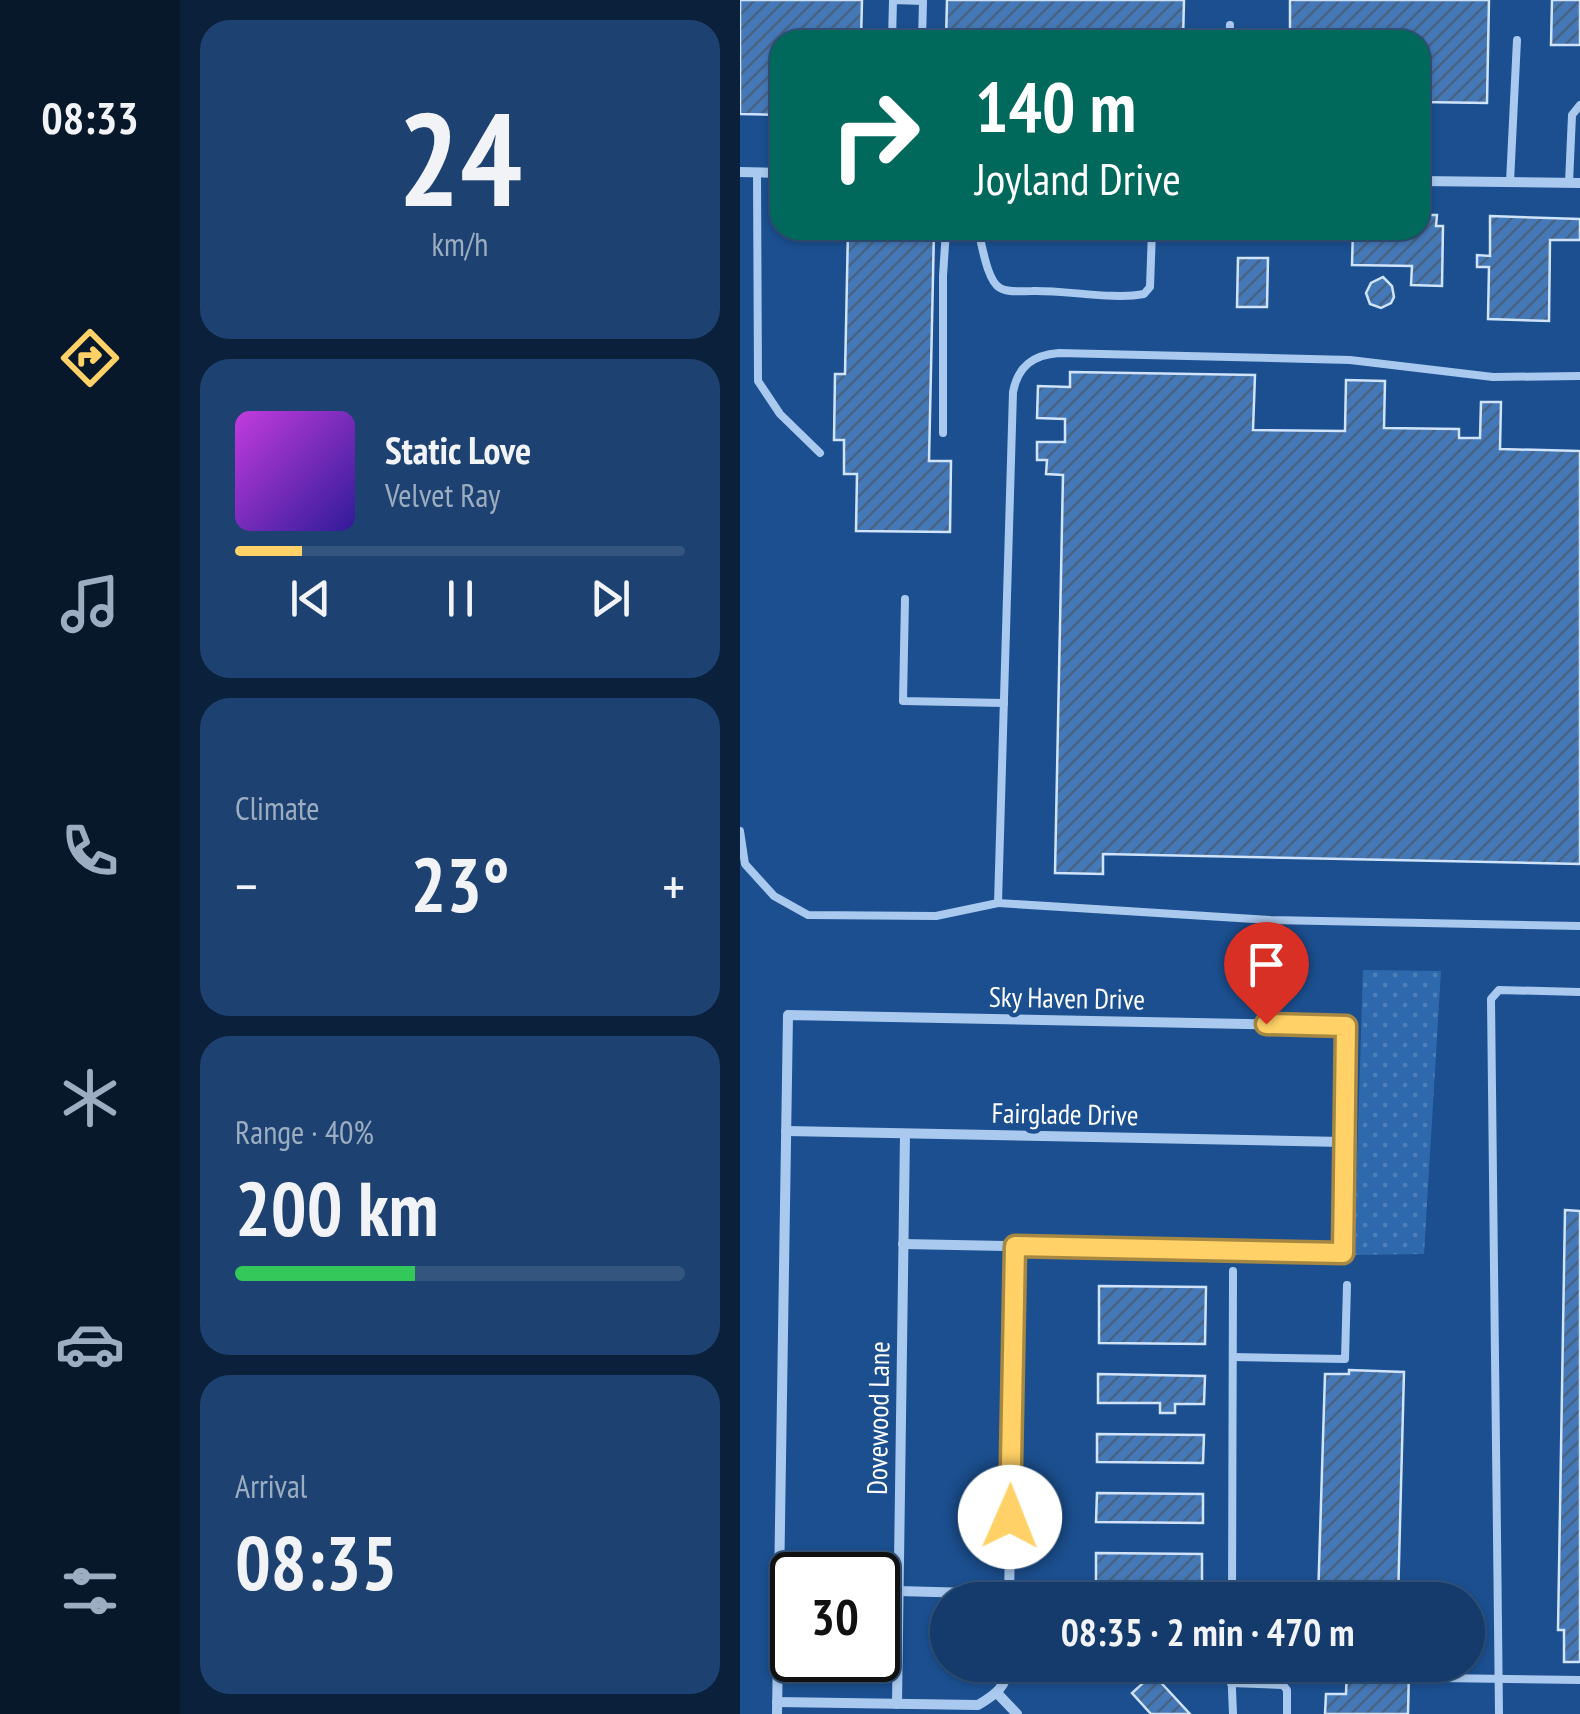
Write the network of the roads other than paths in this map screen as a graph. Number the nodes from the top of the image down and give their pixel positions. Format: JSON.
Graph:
{"nodes":[{"id":1,"x":1230,"y":25,"type":"dead end"},
{"id":2,"x":892,"y":30,"type":"edge"},
{"id":3,"x":922,"y":30,"type":"edge"},
{"id":4,"x":1230,"y":30,"type":"edge"},
{"id":5,"x":1516,"y":40,"type":"dead end"},
{"id":6,"x":1580,"y":105,"type":"edge"},
{"id":7,"x":1576,"y":149,"type":"edge"},
{"id":8,"x":740,"y":172,"type":"edge"},
{"id":9,"x":757,"y":173,"type":"junction"},
{"id":10,"x":770,"y":173,"type":"edge"},
{"id":11,"x":1430,"y":181,"type":"edge"},
{"id":12,"x":1510,"y":182,"type":"junction"},
{"id":13,"x":1575,"y":183,"type":"edge"},
{"id":14,"x":945,"y":240,"type":"edge"},
{"id":15,"x":981,"y":240,"type":"edge"},
{"id":16,"x":1152,"y":240,"type":"edge"},
{"id":17,"x":1580,"y":376,"type":"edge"},
{"id":18,"x":943,"y":433,"type":"dead end"},
{"id":19,"x":820,"y":453,"type":"dead end"},
{"id":20,"x":905,"y":599,"type":"dead end"},
{"id":21,"x":1004,"y":703,"type":"junction"},
{"id":22,"x":740,"y":831,"type":"edge"},
{"id":23,"x":742,"y":859,"type":"edge"},
{"id":24,"x":998,"y":903,"type":"junction"},
{"id":25,"x":1580,"y":926,"type":"edge"},
{"id":26,"x":1580,"y":992,"type":"edge"},
{"id":27,"x":786,"y":1131,"type":"junction"},
{"id":28,"x":905,"y":1134,"type":"junction"},
{"id":29,"x":1343,"y":1142,"type":"junction"},
{"id":30,"x":903,"y":1244,"type":"junction"},
{"id":31,"x":1015,"y":1246,"type":"junction"},
{"id":32,"x":1233,"y":1271,"type":"dead end"},
{"id":33,"x":1347,"y":1285,"type":"dead end"},
{"id":34,"x":1232,"y":1357,"type":"junction"},
{"id":35,"x":899,"y":1552,"type":"edge"},
{"id":36,"x":1009,"y":1582,"type":"edge"},
{"id":37,"x":1232,"y":1582,"type":"edge"},
{"id":38,"x":900,"y":1591,"type":"edge"},
{"id":39,"x":930,"y":1593,"type":"edge"},
{"id":40,"x":1485,"y":1680,"type":"edge"},
{"id":41,"x":1498,"y":1680,"type":"junction"},
{"id":42,"x":1580,"y":1680,"type":"edge"},
{"id":43,"x":897,"y":1682,"type":"edge"},
{"id":44,"x":1004,"y":1682,"type":"edge"},
{"id":45,"x":1231,"y":1683,"type":"joint"},
{"id":46,"x":997,"y":1694,"type":"junction"},
{"id":47,"x":897,"y":1704,"type":"junction"},
{"id":48,"x":777,"y":1708,"type":"edge"},
{"id":49,"x":1017,"y":1714,"type":"edge"},
{"id":50,"x":1233,"y":1714,"type":"edge"},
{"id":51,"x":1287,"y":1714,"type":"edge"},
{"id":52,"x":1498,"y":1714,"type":"edge"}],
"edges":[{"from":1,"to":4,"type":"lane"},
{"from":2,"to":3,"type":"lane"},
{"from":5,"to":12,"type":"lane"},
{"from":6,"to":7,"type":"lane"},
{"from":7,"to":13,"type":"lane"},
{"from":8,"to":9,"type":"street"},
{"from":9,"to":10,"type":"street"},
{"from":9,"to":19,"type":"lane"},
{"from":11,"to":12,"type":"street"},
{"from":12,"to":13,"type":"street"},
{"from":14,"to":18,"type":"lane"},
{"from":15,"to":16,"type":"lane"},
{"from":17,"to":21,"type":"lane"},
{"from":20,"to":21,"type":"lane"},
{"from":21,"to":24,"type":"lane"},
{"from":22,"to":23,"type":"lane"},
{"from":23,"to":24,"type":"lane"},
{"from":24,"to":25,"type":"lane"},
{"from":26,"to":41,"type":"lane"},
{"from":27,"to":28,"type":"street","name":"Fairglade Drive"},
{"from":27,"to":29,"type":"street","name":"Sky Haven Drive"},
{"from":27,"to":48,"type":"street"},
{"from":28,"to":29,"type":"street","name":"Fairglade Drive"},
{"from":28,"to":30,"type":"street","name":"Dovewood Lane"},
{"from":29,"to":31,"type":"street"},
{"from":30,"to":31,"type":"street"},
{"from":30,"to":35,"type":"street","name":"Dovewood Lane"},
{"from":31,"to":36,"type":"street"},
{"from":32,"to":34,"type":"lane"},
{"from":33,"to":34,"type":"lane"},
{"from":34,"to":37,"type":"lane"},
{"from":38,"to":39,"type":"street"},
{"from":40,"to":41,"type":"lane"},
{"from":41,"to":42,"type":"lane"},
{"from":41,"to":52,"type":"lane"},
{"from":43,"to":47,"type":"street","name":"Dovewood Lane"},
{"from":44,"to":46,"type":"street"},
{"from":45,"to":50,"type":"lane"},
{"from":45,"to":51,"type":"lane"},
{"from":46,"to":47,"type":"street"},
{"from":46,"to":49,"type":"street"},
{"from":47,"to":48,"type":"street"}]}
